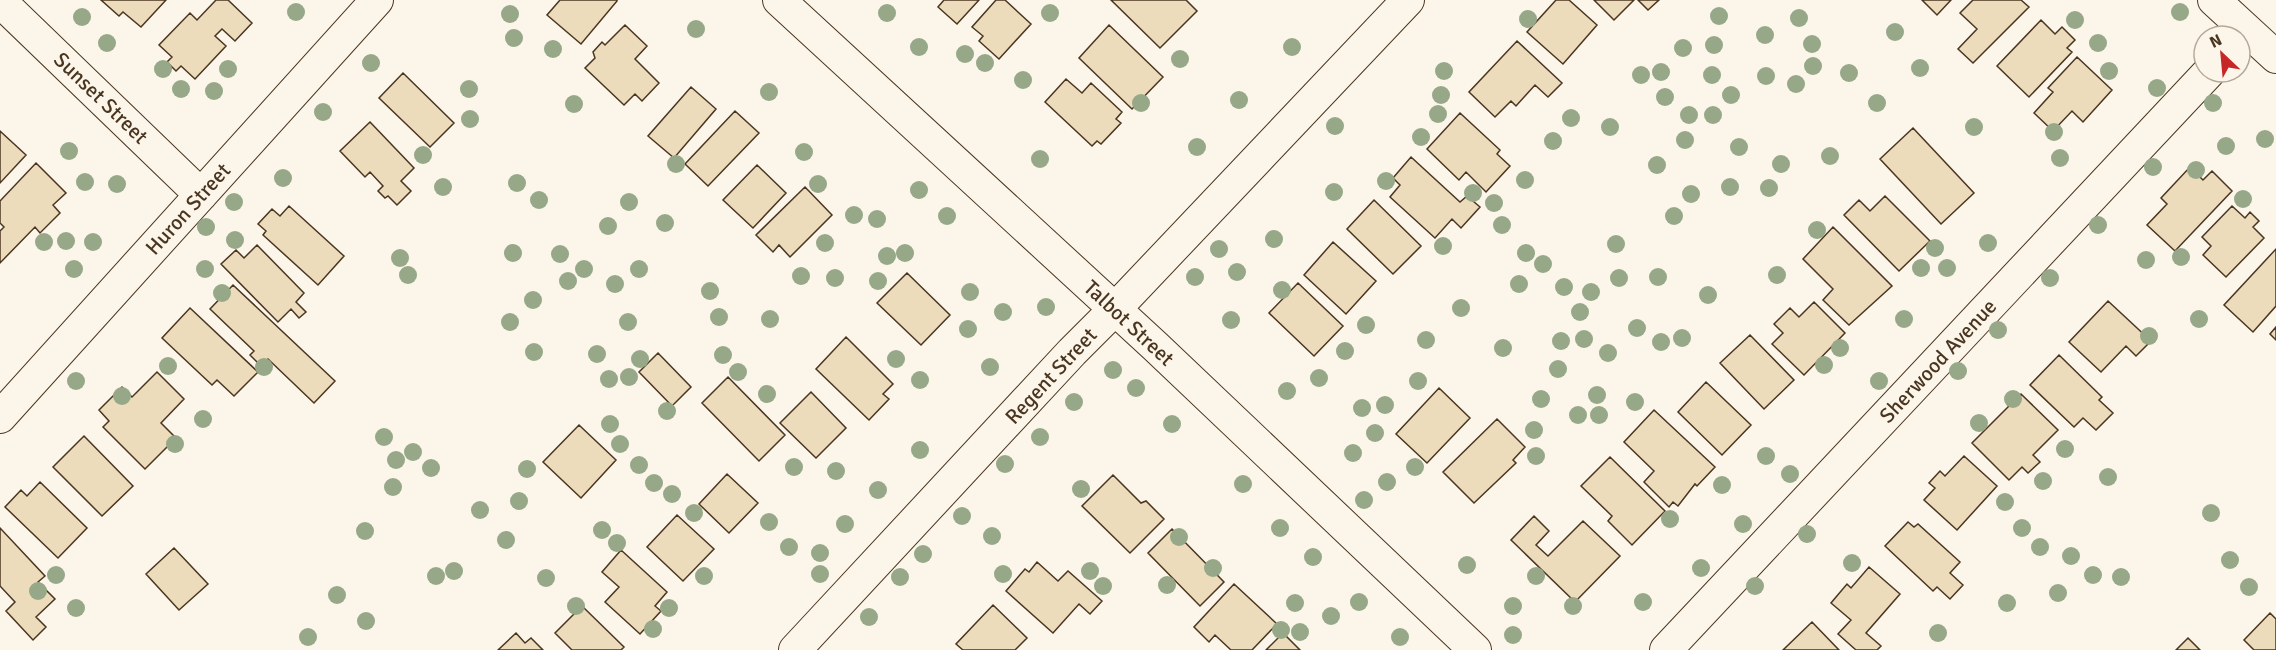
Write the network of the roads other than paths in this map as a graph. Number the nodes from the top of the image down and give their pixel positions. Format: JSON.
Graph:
{"nodes":[{"id":1,"x":377,"y":0,"type":"edge"},
{"id":2,"x":779,"y":0,"type":"edge"},
{"id":3,"x":1408,"y":0,"type":"edge"},
{"id":4,"x":2214,"y":0,"type":"edge"},
{"id":5,"x":0,"y":1,"type":"edge"},
{"id":6,"x":2234,"y":24,"type":"edge"},
{"id":7,"x":2252,"y":41,"type":"edge"},
{"id":8,"x":2276,"y":57,"type":"edge"},
{"id":9,"x":2198,"y":84,"type":"edge"},
{"id":10,"x":201,"y":195,"type":"junction"},
{"id":11,"x":1115,"y":309,"type":"junction"},
{"id":12,"x":0,"y":417,"type":"edge"},
{"id":13,"x":795,"y":650,"type":"edge"},
{"id":14,"x":1475,"y":650,"type":"edge"},
{"id":15,"x":1666,"y":650,"type":"edge"}],
"edges":[{"from":1,"to":10,"type":"street","name":"Huron Street"},
{"from":2,"to":11,"type":"street","name":"Talbot Street"},
{"from":3,"to":11,"type":"street","name":"Regent Street"},
{"from":4,"to":6,"type":"street"},
{"from":5,"to":10,"type":"street","name":"Sunset Street"},
{"from":7,"to":8,"type":"street"},
{"from":9,"to":15,"type":"street","name":"Sherwood Avenue"},
{"from":10,"to":12,"type":"street","name":"Huron Street"},
{"from":11,"to":13,"type":"street","name":"Regent Street"},
{"from":11,"to":14,"type":"street","name":"Talbot Street"}]}
